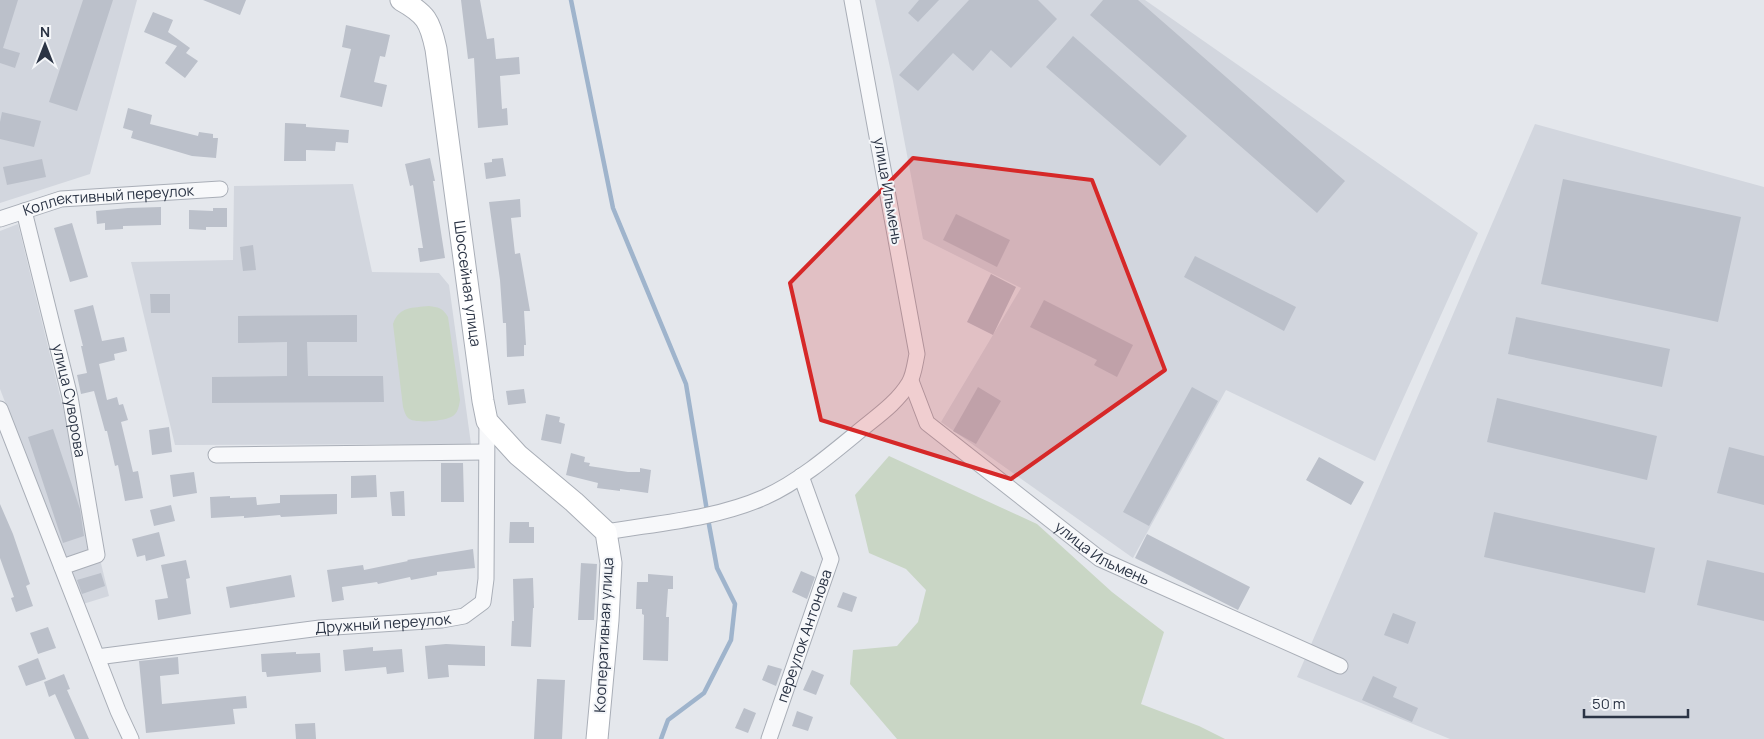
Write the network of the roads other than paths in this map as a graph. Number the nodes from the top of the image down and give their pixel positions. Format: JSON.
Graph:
{"nodes":[{"id":1,"x":402,"y":0,"type":"edge"},
{"id":2,"x":852,"y":0,"type":"edge"},
{"id":3,"x":220,"y":189,"type":"dead end"},
{"id":4,"x":24,"y":211,"type":"junction"},
{"id":5,"x":0,"y":219,"type":"edge"},
{"id":6,"x":910,"y":381,"type":"junction"},
{"id":7,"x":0,"y":410,"type":"edge"},
{"id":8,"x":487,"y":421,"type":"junction"},
{"id":9,"x":486,"y":452,"type":"junction"},
{"id":10,"x":216,"y":455,"type":"dead end"},
{"id":11,"x":801,"y":476,"type":"junction"},
{"id":12,"x":606,"y":532,"type":"junction"},
{"id":13,"x":62,"y":567,"type":"junction"},
{"id":14,"x":97,"y":657,"type":"junction"},
{"id":15,"x":1340,"y":666,"type":"dead end"},
{"id":16,"x":131,"y":739,"type":"edge"},
{"id":17,"x":598,"y":739,"type":"edge"},
{"id":18,"x":769,"y":739,"type":"edge"}],
"edges":[{"from":1,"to":8,"type":"street","name":"Шоссейная улица"},
{"from":2,"to":6,"type":"street","name":"улица Ильмень"},
{"from":3,"to":4,"type":"street","name":"Коллективный переулок"},
{"from":4,"to":5,"type":"street","name":"Коллективный переулок"},
{"from":4,"to":13,"type":"street","name":"улица Суворова"},
{"from":6,"to":11,"type":"street","name":"улица Ильмень"},
{"from":6,"to":15,"type":"street","name":"улица Ильмень"},
{"from":7,"to":13,"type":"street"},
{"from":8,"to":9,"type":"street","name":"Дружный переулок"},
{"from":8,"to":12,"type":"street"},
{"from":9,"to":10,"type":"street"},
{"from":9,"to":14,"type":"street","name":"Дружный переулок"},
{"from":11,"to":12,"type":"street","name":"улица Ильмень"},
{"from":11,"to":18,"type":"street","name":"переулок Антонова"},
{"from":12,"to":17,"type":"street","name":"Кооперативная улица"},
{"from":13,"to":14,"type":"street"},
{"from":14,"to":16,"type":"street"}]}
